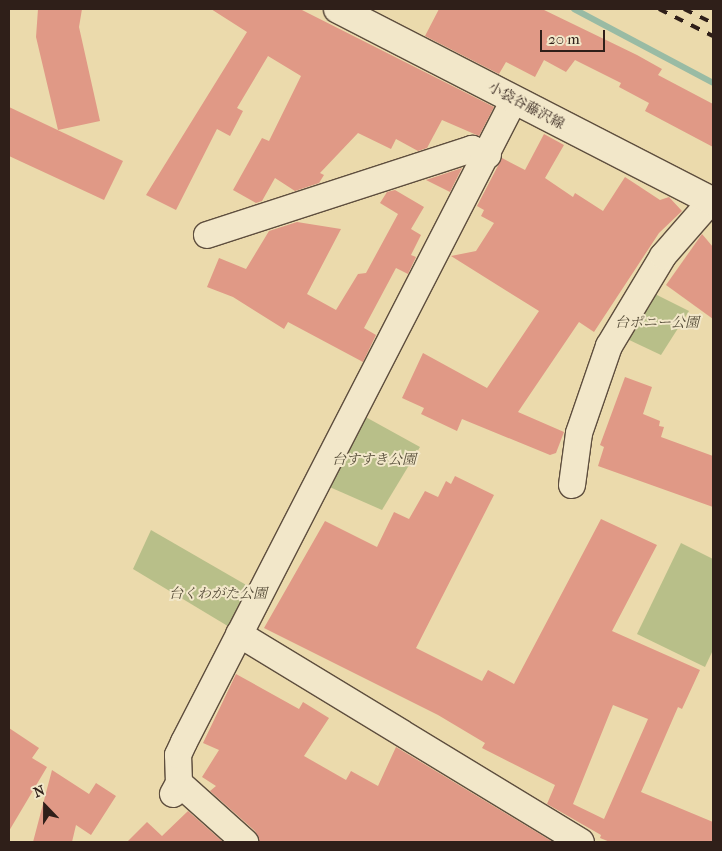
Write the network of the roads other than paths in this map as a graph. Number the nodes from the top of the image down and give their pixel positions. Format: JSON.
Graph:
{"nodes":[{"id":1,"x":338,"y":9,"type":"edge"},
{"id":2,"x":514,"y":100,"type":"junction"},
{"id":3,"x":488,"y":155,"type":"junction"},
{"id":4,"x":712,"y":202,"type":"edge"},
{"id":5,"x":207,"y":235,"type":"dead end"},
{"id":6,"x":572,"y":485,"type":"dead end"},
{"id":7,"x":239,"y":634,"type":"junction"},
{"id":8,"x":245,"y":842,"type":"edge"},
{"id":9,"x":581,"y":842,"type":"edge"}],
"edges":[{"from":1,"to":2,"type":"main road","name":"小袋谷藤沢線"},
{"from":2,"to":3,"type":"street"},
{"from":2,"to":4,"type":"main road","name":"小袋谷藤沢線"},
{"from":3,"to":5,"type":"street"},
{"from":3,"to":7,"type":"street"},
{"from":4,"to":6,"type":"street"},
{"from":7,"to":8,"type":"street"},
{"from":7,"to":9,"type":"street"}]}
